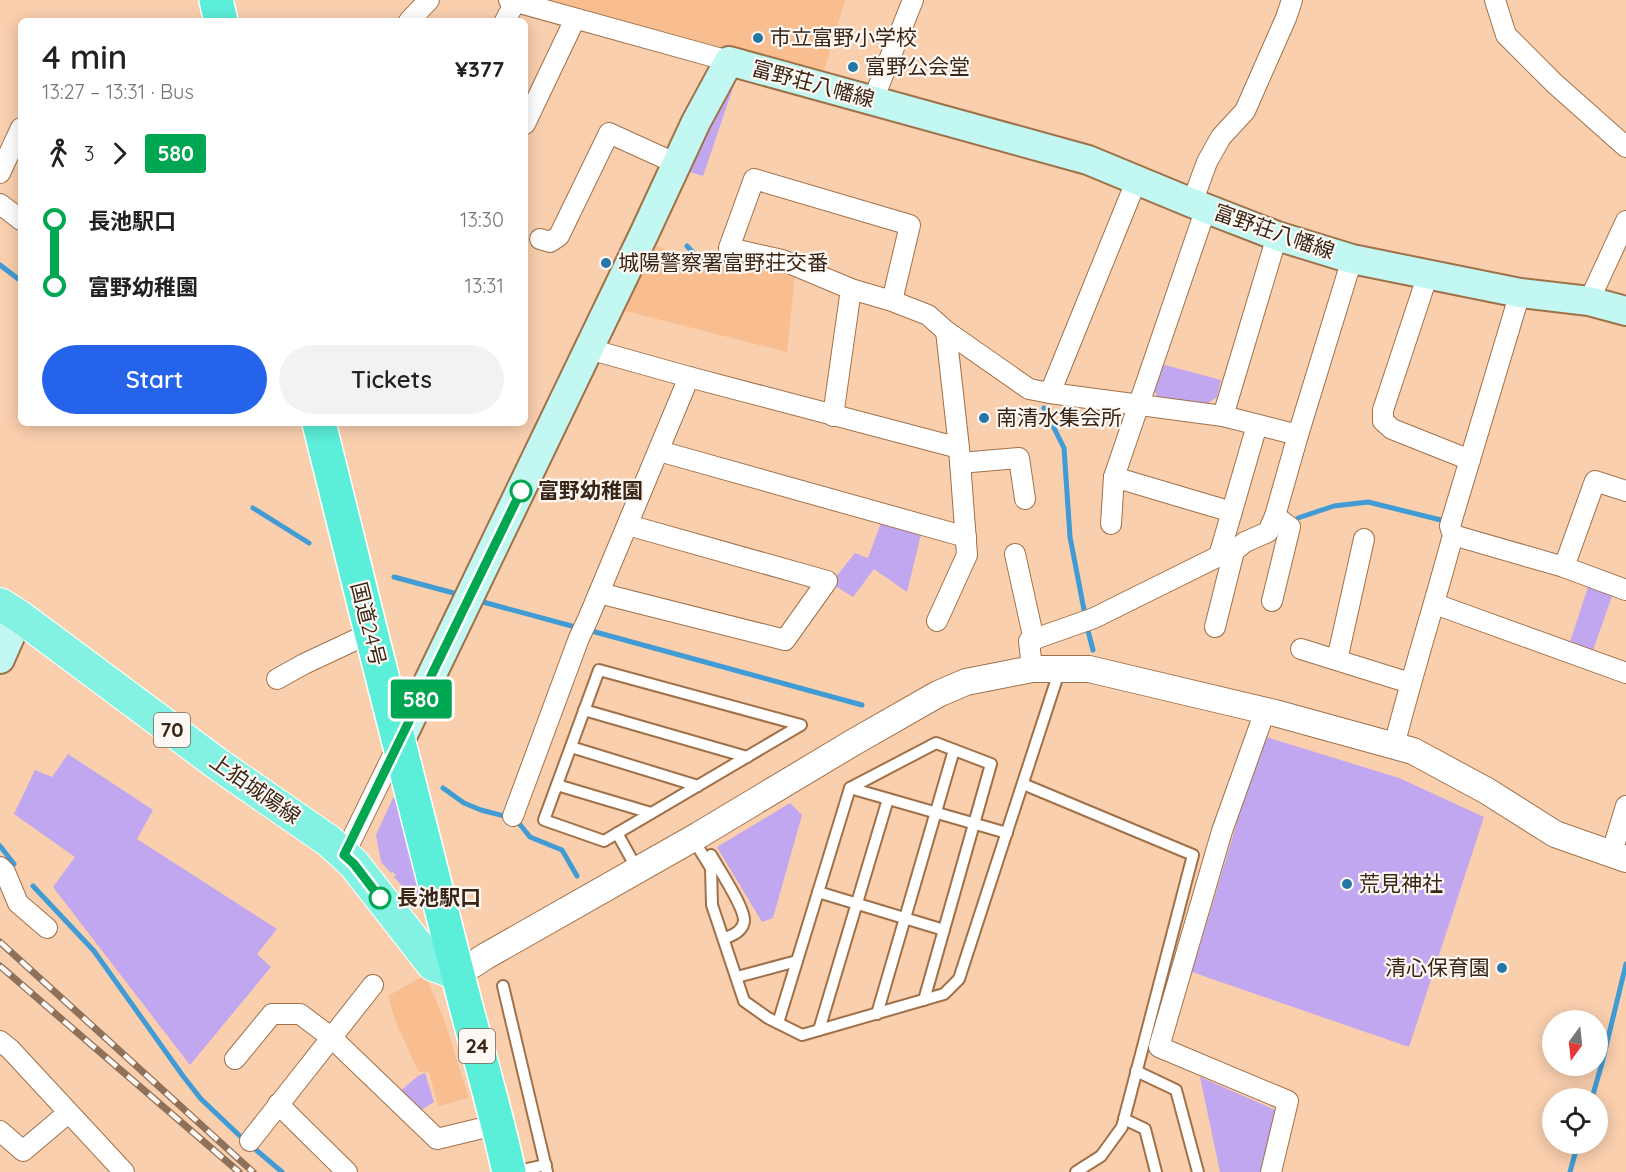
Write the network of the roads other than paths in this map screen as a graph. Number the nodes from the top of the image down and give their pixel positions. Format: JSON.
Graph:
{"nodes":[{"id":1,"x":216,"y":0,"type":"edge"},
{"id":2,"x":429,"y":0,"type":"edge"},
{"id":3,"x":913,"y":0,"type":"edge"},
{"id":4,"x":1292,"y":0,"type":"edge"},
{"id":5,"x":1495,"y":0,"type":"edge"},
{"id":6,"x":512,"y":1,"type":"edge"},
{"id":7,"x":220,"y":18,"type":"edge"},
{"id":8,"x":412,"y":18,"type":"edge"},
{"id":9,"x":506,"y":18,"type":"edge"},
{"id":10,"x":575,"y":18,"type":"junction"},
{"id":11,"x":729,"y":61,"type":"junction"},
{"id":12,"x":873,"y":100,"type":"junction"},
{"id":13,"x":528,"y":118,"type":"edge"},
{"id":14,"x":18,"y":134,"type":"edge"},
{"id":15,"x":1626,"y":147,"type":"edge"},
{"id":16,"x":677,"y":164,"type":"junction"},
{"id":17,"x":0,"y":173,"type":"edge"},
{"id":18,"x":1137,"y":179,"type":"junction"},
{"id":19,"x":0,"y":204,"type":"edge"},
{"id":20,"x":1199,"y":206,"type":"junction"},
{"id":21,"x":18,"y":218,"type":"edge"},
{"id":22,"x":1626,"y":221,"type":"edge"},
{"id":23,"x":1277,"y":236,"type":"junction"},
{"id":24,"x":540,"y":239,"type":"dead end"},
{"id":25,"x":1352,"y":259,"type":"junction"},
{"id":26,"x":1428,"y":274,"type":"junction"},
{"id":27,"x":851,"y":289,"type":"junction"},
{"id":28,"x":1520,"y":292,"type":"junction"},
{"id":29,"x":892,"y":301,"type":"junction"},
{"id":30,"x":1589,"y":301,"type":"junction"},
{"id":31,"x":1626,"y":311,"type":"edge"},
{"id":32,"x":946,"y":332,"type":"junction"},
{"id":33,"x":590,"y":349,"type":"junction"},
{"id":34,"x":689,"y":377,"type":"junction"},
{"id":35,"x":1050,"y":393,"type":"junction"},
{"id":36,"x":1138,"y":405,"type":"junction"},
{"id":37,"x":833,"y":416,"type":"junction"},
{"id":38,"x":1223,"y":416,"type":"junction"},
{"id":39,"x":1257,"y":425,"type":"junction"},
{"id":40,"x":320,"y":426,"type":"edge"},
{"id":41,"x":1298,"y":435,"type":"junction"},
{"id":42,"x":659,"y":451,"type":"junction"},
{"id":43,"x":960,"y":456,"type":"junction"},
{"id":44,"x":1470,"y":460,"type":"junction"},
{"id":45,"x":1114,"y":477,"type":"junction"},
{"id":46,"x":1626,"y":491,"type":"edge"},
{"id":47,"x":1025,"y":499,"type":"dead end"},
{"id":48,"x":1232,"y":512,"type":"junction"},
{"id":49,"x":1275,"y":516,"type":"junction"},
{"id":50,"x":628,"y":525,"type":"junction"},
{"id":51,"x":1111,"y":525,"type":"dead end"},
{"id":52,"x":1453,"y":535,"type":"junction"},
{"id":53,"x":966,"y":537,"type":"junction"},
{"id":54,"x":1364,"y":539,"type":"dead end"},
{"id":55,"x":1016,"y":554,"type":"dead end"},
{"id":56,"x":1227,"y":554,"type":"junction"},
{"id":57,"x":1564,"y":567,"type":"junction"},
{"id":58,"x":1626,"y":590,"type":"edge"},
{"id":59,"x":599,"y":593,"type":"junction"},
{"id":60,"x":1272,"y":601,"type":"dead end"},
{"id":61,"x":1435,"y":604,"type":"junction"},
{"id":62,"x":9,"y":610,"type":"edge"},
{"id":63,"x":937,"y":621,"type":"dead end"},
{"id":64,"x":1215,"y":627,"type":"dead end"},
{"id":65,"x":370,"y":633,"type":"junction"},
{"id":66,"x":1034,"y":640,"type":"junction"},
{"id":67,"x":1301,"y":649,"type":"dead end"},
{"id":68,"x":0,"y":659,"type":"edge"},
{"id":69,"x":1337,"y":660,"type":"junction"},
{"id":70,"x":1032,"y":669,"type":"junction"},
{"id":71,"x":1060,"y":669,"type":"junction"},
{"id":72,"x":1626,"y":673,"type":"edge"},
{"id":73,"x":277,"y":679,"type":"dead end"},
{"id":74,"x":1410,"y":683,"type":"junction"},
{"id":75,"x":584,"y":710,"type":"junction"},
{"id":76,"x":1265,"y":711,"type":"junction"},
{"id":77,"x":398,"y":745,"type":"junction"},
{"id":78,"x":1394,"y":746,"type":"junction"},
{"id":79,"x":571,"y":747,"type":"junction"},
{"id":80,"x":954,"y":750,"type":"junction"},
{"id":81,"x":747,"y":757,"type":"junction"},
{"id":82,"x":1023,"y":784,"type":"junction"},
{"id":83,"x":557,"y":785,"type":"junction"},
{"id":84,"x":698,"y":786,"type":"junction"},
{"id":85,"x":850,"y":788,"type":"junction"},
{"id":86,"x":888,"y":799,"type":"junction"},
{"id":87,"x":1626,"y":806,"type":"edge"},
{"id":88,"x":936,"y":812,"type":"junction"},
{"id":89,"x":651,"y":813,"type":"junction"},
{"id":90,"x":513,"y":816,"type":"dead end"},
{"id":91,"x":975,"y":824,"type":"junction"},
{"id":92,"x":617,"y":833,"type":"junction"},
{"id":93,"x":1007,"y":833,"type":"junction"},
{"id":94,"x":696,"y":837,"type":"junction"},
{"id":95,"x":344,"y":855,"type":"junction"},
{"id":96,"x":1619,"y":857,"type":"edge"},
{"id":97,"x":0,"y":867,"type":"edge"},
{"id":98,"x":637,"y":870,"type":"junction"},
{"id":99,"x":818,"y":892,"type":"junction"},
{"id":100,"x":857,"y":904,"type":"junction"},
{"id":101,"x":905,"y":918,"type":"junction"},
{"id":102,"x":47,"y":928,"type":"dead end"},
{"id":103,"x":944,"y":930,"type":"junction"},
{"id":104,"x":728,"y":937,"type":"dead end"},
{"id":105,"x":797,"y":961,"type":"junction"},
{"id":106,"x":458,"y":974,"type":"junction"},
{"id":107,"x":737,"y":977,"type":"junction"},
{"id":108,"x":373,"y":985,"type":"dead end"},
{"id":109,"x":503,"y":986,"type":"dead end"},
{"id":110,"x":924,"y":1000,"type":"junction"},
{"id":111,"x":877,"y":1014,"type":"junction"},
{"id":112,"x":778,"y":1023,"type":"junction"},
{"id":113,"x":819,"y":1030,"type":"junction"},
{"id":114,"x":332,"y":1038,"type":"junction"},
{"id":115,"x":0,"y":1041,"type":"edge"},
{"id":116,"x":235,"y":1059,"type":"dead end"},
{"id":117,"x":1136,"y":1071,"type":"junction"},
{"id":118,"x":278,"y":1104,"type":"junction"},
{"id":119,"x":69,"y":1113,"type":"junction"},
{"id":120,"x":1124,"y":1119,"type":"junction"},
{"id":121,"x":499,"y":1124,"type":"junction"},
{"id":122,"x":0,"y":1131,"type":"edge"},
{"id":123,"x":250,"y":1141,"type":"dead end"},
{"id":124,"x":547,"y":1168,"type":"edge"},
{"id":125,"x":119,"y":1170,"type":"edge"},
{"id":126,"x":1086,"y":1170,"type":"edge"},
{"id":127,"x":347,"y":1172,"type":"edge"},
{"id":128,"x":511,"y":1172,"type":"edge"},
{"id":129,"x":1156,"y":1172,"type":"edge"},
{"id":130,"x":1198,"y":1172,"type":"edge"},
{"id":131,"x":1271,"y":1172,"type":"edge"}],
"edges":[{"from":1,"to":7,"type":"highway"},
{"from":2,"to":8,"type":"street"},
{"from":3,"to":12,"type":"street"},
{"from":4,"to":20,"type":"street"},
{"from":5,"to":15,"type":"street"},
{"from":6,"to":9,"type":"street"},
{"from":6,"to":10,"type":"street"},
{"from":10,"to":11,"type":"street"},
{"from":10,"to":13,"type":"street"},
{"from":11,"to":12,"type":"main road","name":"富野荘八幡線"},
{"from":11,"to":16,"type":"main road","name":"富野荘八幡線"},
{"from":12,"to":18,"type":"main road","name":"富野荘八幡線"},
{"from":14,"to":17,"type":"street"},
{"from":16,"to":24,"type":"street"},
{"from":16,"to":33,"type":"main road","name":"富野荘八幡線"},
{"from":18,"to":20,"type":"main road","name":"富野荘八幡線"},
{"from":18,"to":35,"type":"street"},
{"from":19,"to":21,"type":"street"},
{"from":20,"to":23,"type":"main road","name":"富野荘八幡線"},
{"from":20,"to":36,"type":"street"},
{"from":22,"to":30,"type":"street"},
{"from":23,"to":25,"type":"main road","name":"富野荘八幡線"},
{"from":23,"to":38,"type":"street"},
{"from":25,"to":26,"type":"main road","name":"富野荘八幡線"},
{"from":25,"to":41,"type":"street"},
{"from":26,"to":28,"type":"main road","name":"富野荘八幡線"},
{"from":26,"to":44,"type":"street"},
{"from":27,"to":29,"type":"street"},
{"from":27,"to":29,"type":"street"},
{"from":27,"to":37,"type":"street"},
{"from":28,"to":30,"type":"main road","name":"富野荘八幡線"},
{"from":28,"to":44,"type":"street"},
{"from":29,"to":32,"type":"street"},
{"from":30,"to":31,"type":"main road","name":"富野荘八幡線"},
{"from":32,"to":35,"type":"street"},
{"from":32,"to":43,"type":"street"},
{"from":33,"to":34,"type":"street"},
{"from":33,"to":77,"type":"main road","name":"富野荘八幡線"},
{"from":34,"to":37,"type":"street"},
{"from":34,"to":42,"type":"street"},
{"from":35,"to":36,"type":"street"},
{"from":36,"to":38,"type":"street"},
{"from":36,"to":45,"type":"street"},
{"from":37,"to":43,"type":"street"},
{"from":38,"to":39,"type":"street"},
{"from":39,"to":41,"type":"street"},
{"from":39,"to":48,"type":"street"},
{"from":40,"to":65,"type":"highway","name":"国道24号","number":"24"},
{"from":41,"to":49,"type":"street"},
{"from":42,"to":50,"type":"street"},
{"from":42,"to":53,"type":"street"},
{"from":43,"to":47,"type":"street"},
{"from":43,"to":53,"type":"street"},
{"from":44,"to":52,"type":"street"},
{"from":45,"to":48,"type":"street"},
{"from":45,"to":51,"type":"street"},
{"from":46,"to":57,"type":"street"},
{"from":48,"to":56,"type":"street"},
{"from":49,"to":56,"type":"street"},
{"from":49,"to":60,"type":"street"},
{"from":50,"to":59,"type":"street"},
{"from":50,"to":59,"type":"street"},
{"from":52,"to":57,"type":"street"},
{"from":52,"to":61,"type":"street"},
{"from":53,"to":63,"type":"street"},
{"from":54,"to":69,"type":"street"},
{"from":55,"to":66,"type":"street"},
{"from":56,"to":64,"type":"street"},
{"from":56,"to":66,"type":"street"},
{"from":57,"to":58,"type":"street"},
{"from":59,"to":90,"type":"street"},
{"from":61,"to":72,"type":"street"},
{"from":61,"to":74,"type":"street"},
{"from":62,"to":68,"type":"main road"},
{"from":62,"to":95,"type":"main road","name":"上狛城陽線","number":"70"},
{"from":65,"to":73,"type":"street"},
{"from":65,"to":77,"type":"highway","name":"国道24号","number":"24"},
{"from":66,"to":70,"type":"street"},
{"from":67,"to":69,"type":"street"},
{"from":69,"to":74,"type":"street"},
{"from":70,"to":71,"type":"street"},
{"from":70,"to":94,"type":"street"},
{"from":71,"to":76,"type":"street"},
{"from":71,"to":82,"type":"lane"},
{"from":74,"to":78,"type":"street"},
{"from":75,"to":79,"type":"lane"},
{"from":75,"to":81,"type":"lane"},
{"from":75,"to":81,"type":"lane"},
{"from":76,"to":78,"type":"street"},
{"from":76,"to":131,"type":"street"},
{"from":77,"to":95,"type":"street"},
{"from":77,"to":106,"type":"highway","name":"国道24号","number":"24"},
{"from":78,"to":96,"type":"street"},
{"from":79,"to":83,"type":"lane"},
{"from":79,"to":84,"type":"lane"},
{"from":80,"to":85,"type":"lane"},
{"from":80,"to":88,"type":"lane"},
{"from":80,"to":91,"type":"lane"},
{"from":81,"to":84,"type":"lane"},
{"from":82,"to":93,"type":"lane"},
{"from":82,"to":117,"type":"lane"},
{"from":83,"to":89,"type":"lane"},
{"from":83,"to":92,"type":"lane"},
{"from":84,"to":89,"type":"lane"},
{"from":85,"to":86,"type":"lane"},
{"from":85,"to":99,"type":"lane"},
{"from":86,"to":88,"type":"lane"},
{"from":86,"to":100,"type":"lane"},
{"from":87,"to":96,"type":"street"},
{"from":88,"to":91,"type":"lane"},
{"from":88,"to":101,"type":"lane"},
{"from":89,"to":92,"type":"lane"},
{"from":91,"to":93,"type":"lane"},
{"from":91,"to":103,"type":"lane"},
{"from":92,"to":98,"type":"lane"},
{"from":93,"to":110,"type":"lane"},
{"from":94,"to":98,"type":"street"},
{"from":94,"to":104,"type":"lane"},
{"from":94,"to":107,"type":"lane"},
{"from":95,"to":106,"type":"main road","name":"上狛城陽線","number":"70"},
{"from":97,"to":102,"type":"street"},
{"from":98,"to":106,"type":"street"},
{"from":99,"to":100,"type":"lane"},
{"from":99,"to":105,"type":"lane"},
{"from":100,"to":101,"type":"lane"},
{"from":100,"to":113,"type":"lane"},
{"from":101,"to":103,"type":"lane"},
{"from":101,"to":111,"type":"lane"},
{"from":103,"to":110,"type":"lane"},
{"from":105,"to":107,"type":"lane"},
{"from":105,"to":112,"type":"lane"},
{"from":106,"to":121,"type":"highway","name":"国道24号","number":"24"},
{"from":107,"to":112,"type":"lane"},
{"from":108,"to":114,"type":"street"},
{"from":109,"to":124,"type":"lane"},
{"from":110,"to":111,"type":"lane"},
{"from":111,"to":113,"type":"lane"},
{"from":112,"to":113,"type":"lane"},
{"from":114,"to":116,"type":"street"},
{"from":114,"to":118,"type":"street"},
{"from":114,"to":121,"type":"street"},
{"from":115,"to":119,"type":"street"},
{"from":117,"to":120,"type":"lane"},
{"from":117,"to":130,"type":"lane"},
{"from":118,"to":123,"type":"street"},
{"from":118,"to":127,"type":"street"},
{"from":119,"to":122,"type":"street"},
{"from":119,"to":125,"type":"street"},
{"from":120,"to":126,"type":"lane"},
{"from":120,"to":129,"type":"lane"},
{"from":121,"to":128,"type":"highway","name":"国道24号","number":"24"},
{"from":124,"to":128,"type":"lane"}]}
